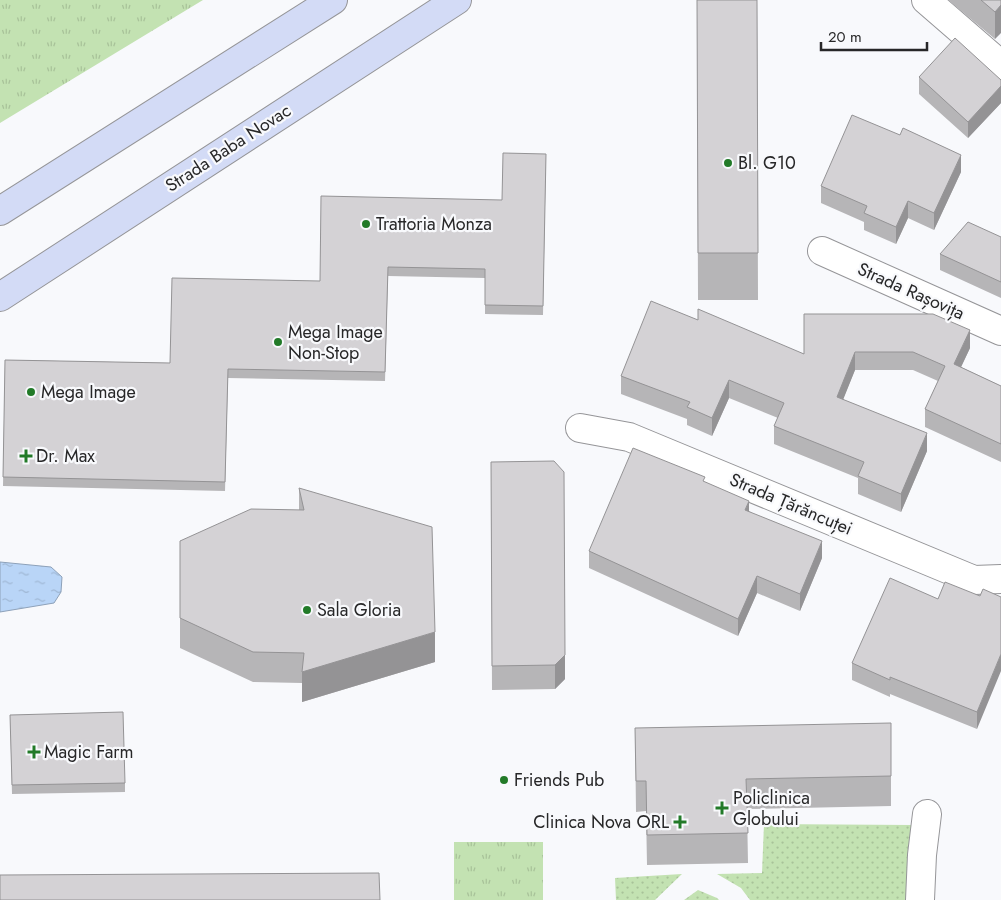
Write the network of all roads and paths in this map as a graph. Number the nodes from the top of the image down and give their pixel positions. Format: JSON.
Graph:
{"nodes":[{"id":1,"x":333,"y":0,"type":"edge"},
{"id":2,"x":457,"y":0,"type":"edge"},
{"id":3,"x":926,"y":0,"type":"edge"},
{"id":4,"x":1001,"y":65,"type":"edge"},
{"id":5,"x":0,"y":211,"type":"edge"},
{"id":6,"x":822,"y":251,"type":"dead end"},
{"id":7,"x":0,"y":297,"type":"edge"},
{"id":8,"x":1001,"y":331,"type":"edge"},
{"id":9,"x":580,"y":428,"type":"dead end"},
{"id":10,"x":1001,"y":579,"type":"edge"},
{"id":11,"x":927,"y":814,"type":"dead end"},
{"id":12,"x":920,"y":900,"type":"edge"}],
"edges":[{"from":1,"to":5,"type":"main road"},
{"from":2,"to":7,"type":"main road","name":"Strada Baba Novac"},
{"from":3,"to":4,"type":"street"},
{"from":6,"to":8,"type":"street","name":"Strada Rașovița"},
{"from":9,"to":10,"type":"street","name":"Strada Țărăncuței"},
{"from":11,"to":12,"type":"street"}]}
